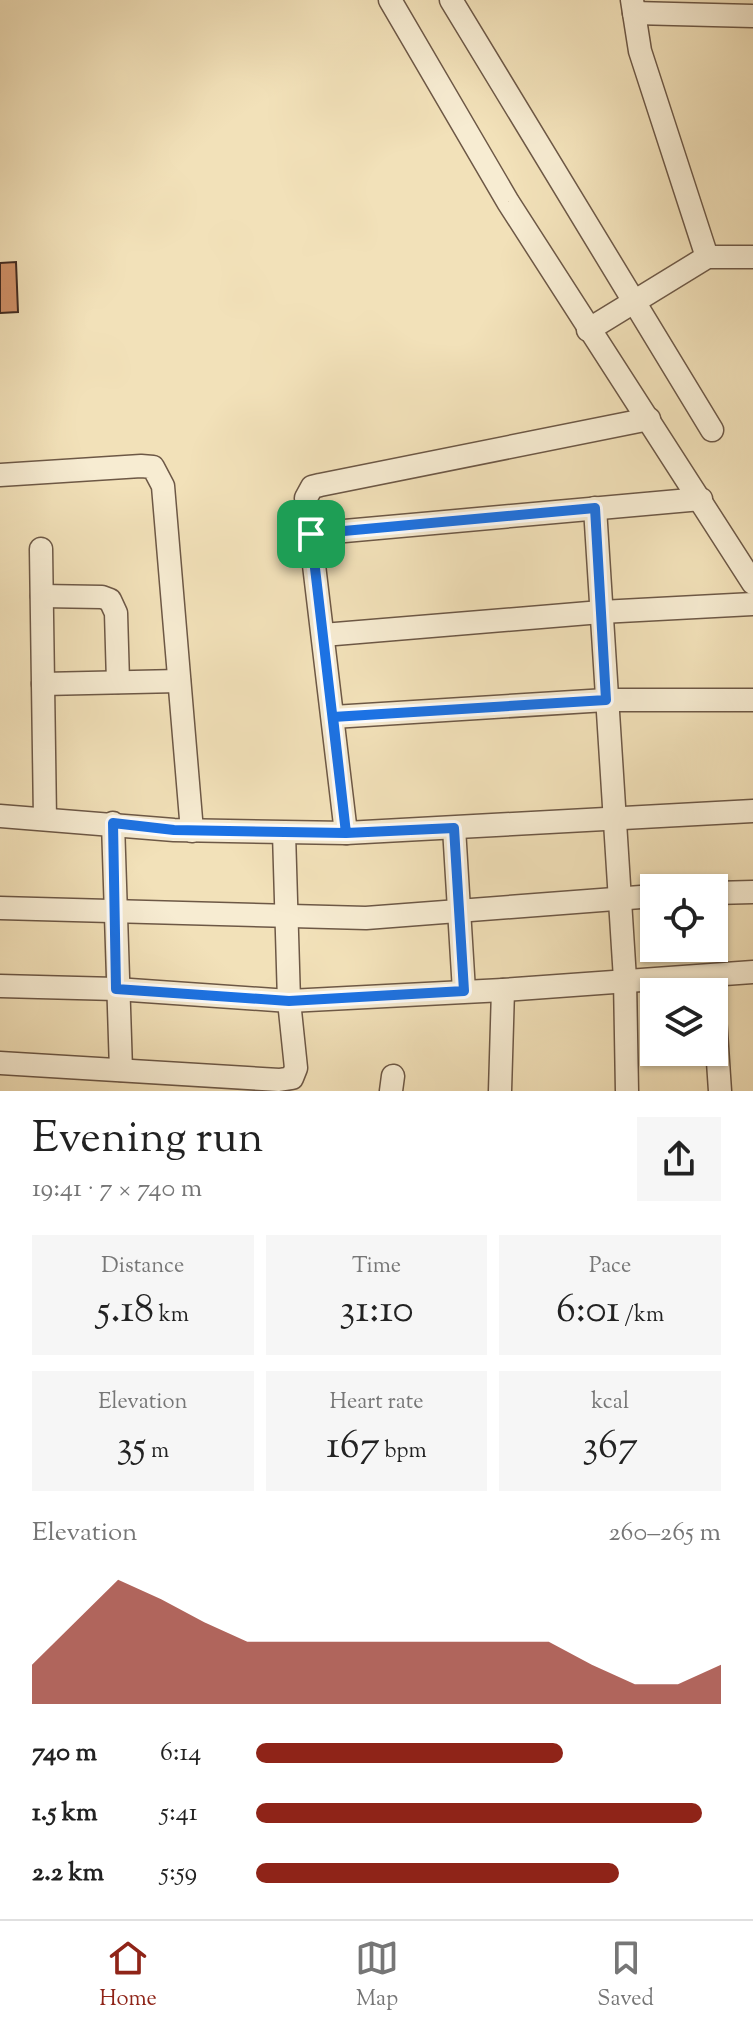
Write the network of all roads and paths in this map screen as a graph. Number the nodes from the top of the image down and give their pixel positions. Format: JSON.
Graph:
{"nodes":[{"id":1,"x":390,"y":0,"type":"edge"},
{"id":2,"x":451,"y":0,"type":"edge"},
{"id":3,"x":633,"y":6,"type":"edge"},
{"id":4,"x":753,"y":16,"type":"edge"},
{"id":5,"x":707,"y":257,"type":"junction"},
{"id":6,"x":753,"y":257,"type":"edge"},
{"id":7,"x":636,"y":302,"type":"junction"},
{"id":8,"x":588,"y":330,"type":"junction"},
{"id":9,"x":649,"y":419,"type":"junction"},
{"id":10,"x":712,"y":430,"type":"dead end"},
{"id":11,"x":0,"y":475,"type":"edge"},
{"id":12,"x":701,"y":499,"type":"junction"},
{"id":13,"x":595,"y":508,"type":"junction"},
{"id":14,"x":311,"y":534,"type":"junction"},
{"id":15,"x":41,"y":549,"type":"dead end"},
{"id":16,"x":747,"y":560,"type":"edge"},
{"id":17,"x":753,"y":583,"type":"edge"},
{"id":18,"x":42,"y":596,"type":"junction"},
{"id":19,"x":753,"y":604,"type":"edge"},
{"id":20,"x":601,"y":612,"type":"junction"},
{"id":21,"x":323,"y":635,"type":"junction"},
{"id":22,"x":179,"y":681,"type":"junction"},
{"id":23,"x":118,"y":682,"type":"junction"},
{"id":24,"x":43,"y":684,"type":"junction"},
{"id":25,"x":606,"y":700,"type":"junction"},
{"id":26,"x":753,"y":700,"type":"edge"},
{"id":27,"x":333,"y":717,"type":"junction"},
{"id":28,"x":753,"y":811,"type":"edge"},
{"id":29,"x":0,"y":816,"type":"edge"},
{"id":30,"x":616,"y":818,"type":"junction"},
{"id":31,"x":45,"y":819,"type":"junction"},
{"id":32,"x":113,"y":823,"type":"junction"},
{"id":33,"x":454,"y":828,"type":"junction"},
{"id":34,"x":192,"y":831,"type":"junction"},
{"id":35,"x":284,"y":833,"type":"junction"},
{"id":36,"x":346,"y":833,"type":"junction"},
{"id":37,"x":753,"y":892,"type":"edge"},
{"id":38,"x":728,"y":893,"type":"edge"},
{"id":39,"x":640,"y":897,"type":"edge"},
{"id":40,"x":620,"y":898,"type":"junction"},
{"id":41,"x":0,"y":908,"type":"edge"},
{"id":42,"x":458,"y":911,"type":"junction"},
{"id":43,"x":115,"y":912,"type":"junction"},
{"id":44,"x":287,"y":917,"type":"junction"},
{"id":45,"x":753,"y":972,"type":"edge"},
{"id":46,"x":625,"y":979,"type":"junction"},
{"id":47,"x":640,"y":980,"type":"edge"},
{"id":48,"x":728,"y":980,"type":"edge"},
{"id":49,"x":0,"y":986,"type":"edge"},
{"id":50,"x":116,"y":989,"type":"junction"},
{"id":51,"x":503,"y":990,"type":"junction"},
{"id":52,"x":464,"y":991,"type":"junction"},
{"id":53,"x":289,"y":1001,"type":"junction"},
{"id":54,"x":0,"y":1063,"type":"edge"},
{"id":55,"x":718,"y":1066,"type":"edge"},
{"id":56,"x":121,"y":1070,"type":"junction"},
{"id":57,"x":500,"y":1091,"type":"edge"},
{"id":58,"x":627,"y":1091,"type":"edge"},
{"id":59,"x":720,"y":1091,"type":"edge"}],
"edges":[{"from":1,"to":8,"type":"street"},
{"from":2,"to":7,"type":"street"},
{"from":3,"to":4,"type":"street"},
{"from":3,"to":5,"type":"street"},
{"from":5,"to":6,"type":"street"},
{"from":5,"to":7,"type":"street"},
{"from":7,"to":8,"type":"street"},
{"from":7,"to":10,"type":"street"},
{"from":8,"to":9,"type":"street"},
{"from":9,"to":12,"type":"street"},
{"from":9,"to":14,"type":"street"},
{"from":11,"to":22,"type":"street"},
{"from":12,"to":13,"type":"street"},
{"from":12,"to":16,"type":"street"},
{"from":13,"to":14,"type":"street"},
{"from":13,"to":20,"type":"street"},
{"from":14,"to":21,"type":"street"},
{"from":15,"to":18,"type":"street"},
{"from":16,"to":17,"type":"street"},
{"from":18,"to":23,"type":"street"},
{"from":18,"to":24,"type":"street"},
{"from":19,"to":20,"type":"street"},
{"from":20,"to":21,"type":"street"},
{"from":20,"to":25,"type":"street"},
{"from":21,"to":27,"type":"street"},
{"from":22,"to":23,"type":"street"},
{"from":22,"to":34,"type":"street"},
{"from":23,"to":24,"type":"street"},
{"from":24,"to":31,"type":"street"},
{"from":25,"to":26,"type":"street"},
{"from":25,"to":27,"type":"street"},
{"from":25,"to":30,"type":"street"},
{"from":27,"to":36,"type":"street"},
{"from":28,"to":30,"type":"street"},
{"from":29,"to":31,"type":"street"},
{"from":30,"to":33,"type":"street"},
{"from":30,"to":40,"type":"street"},
{"from":31,"to":32,"type":"street"},
{"from":32,"to":34,"type":"street"},
{"from":32,"to":43,"type":"street"},
{"from":33,"to":36,"type":"street"},
{"from":33,"to":42,"type":"street"},
{"from":34,"to":35,"type":"street"},
{"from":35,"to":36,"type":"street"},
{"from":35,"to":44,"type":"street"},
{"from":37,"to":38,"type":"street"},
{"from":39,"to":40,"type":"street"},
{"from":40,"to":42,"type":"street"},
{"from":40,"to":46,"type":"street"},
{"from":41,"to":43,"type":"street"},
{"from":42,"to":44,"type":"street"},
{"from":42,"to":52,"type":"street"},
{"from":43,"to":44,"type":"street"},
{"from":43,"to":50,"type":"street"},
{"from":44,"to":53,"type":"street"},
{"from":45,"to":48,"type":"street"},
{"from":46,"to":47,"type":"street"},
{"from":46,"to":51,"type":"street"},
{"from":46,"to":58,"type":"street"},
{"from":49,"to":50,"type":"street"},
{"from":50,"to":53,"type":"street"},
{"from":50,"to":56,"type":"street"},
{"from":51,"to":52,"type":"street"},
{"from":51,"to":57,"type":"street"},
{"from":52,"to":53,"type":"street"},
{"from":53,"to":56,"type":"street"},
{"from":54,"to":56,"type":"street"},
{"from":55,"to":59,"type":"street"}]}
